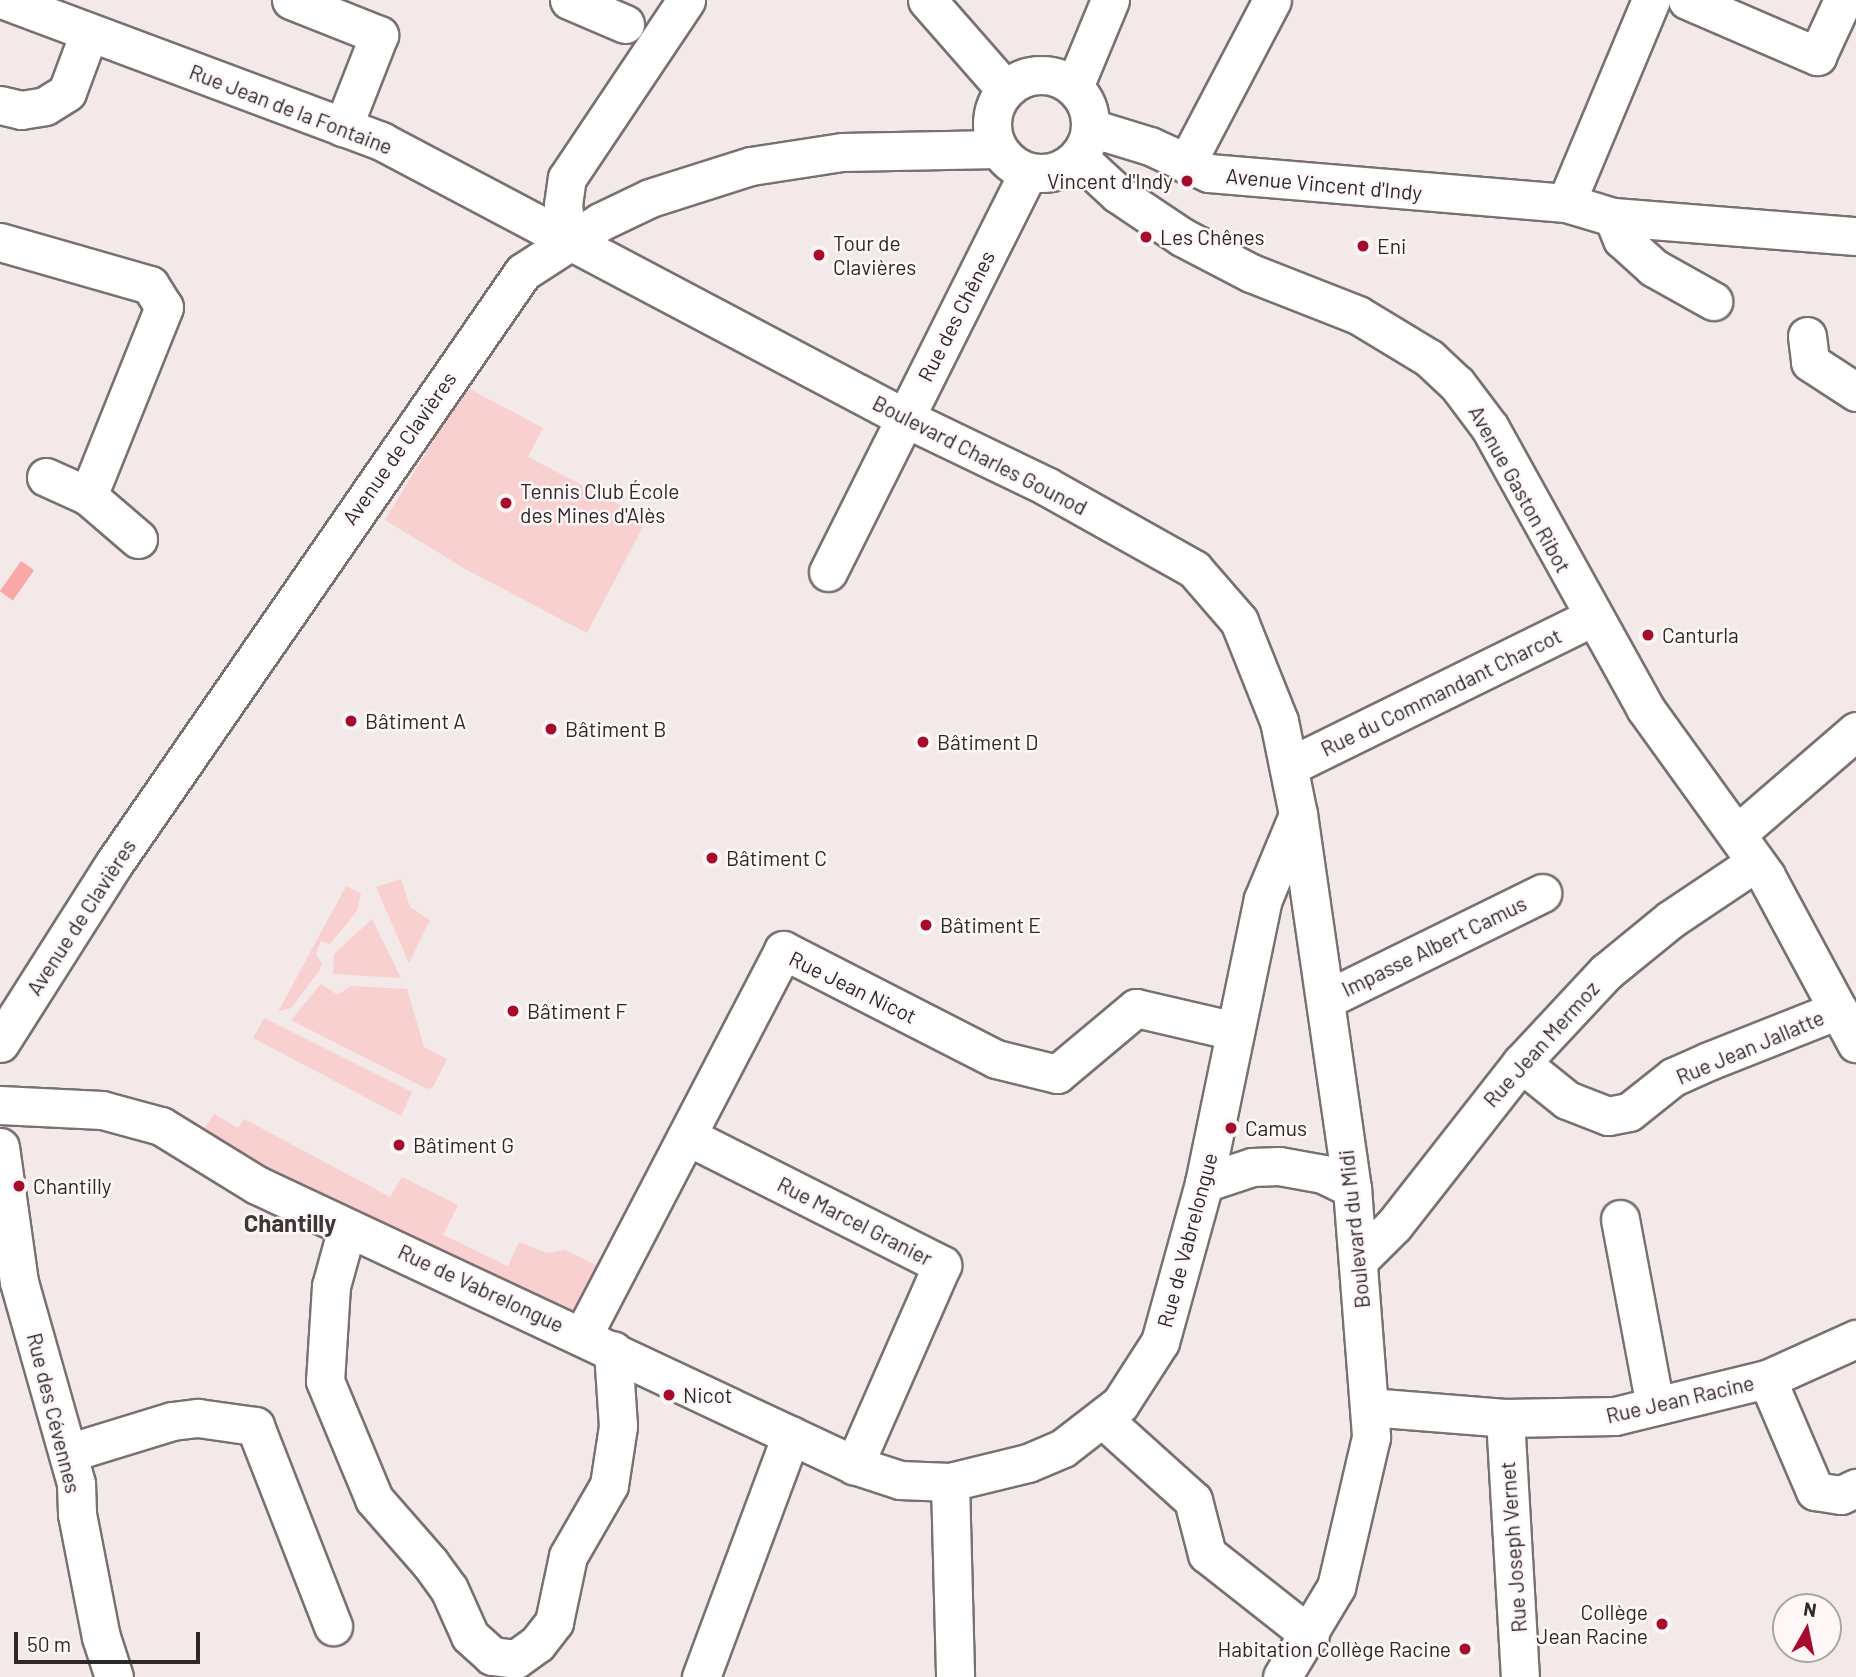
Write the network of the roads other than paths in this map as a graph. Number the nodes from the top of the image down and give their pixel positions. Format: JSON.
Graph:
{"nodes":[{"id":1,"x":4,"y":0,"type":"edge"},
{"id":2,"x":291,"y":0,"type":"edge"},
{"id":3,"x":569,"y":0,"type":"edge"},
{"id":4,"x":686,"y":0,"type":"edge"},
{"id":5,"x":926,"y":0,"type":"edge"},
{"id":6,"x":1110,"y":0,"type":"edge"},
{"id":7,"x":1272,"y":0,"type":"edge"},
{"id":8,"x":1651,"y":0,"type":"edge"},
{"id":9,"x":1687,"y":0,"type":"edge"},
{"id":10,"x":1843,"y":0,"type":"edge"},
{"id":11,"x":625,"y":24,"type":"dead end"},
{"id":12,"x":89,"y":33,"type":"junction"},
{"id":13,"x":1074,"y":87,"type":"junction"},
{"id":14,"x":1005,"y":89,"type":"junction"},
{"id":15,"x":0,"y":105,"type":"edge"},
{"id":16,"x":343,"y":127,"type":"junction"},
{"id":17,"x":1085,"y":143,"type":"junction"},
{"id":18,"x":998,"y":149,"type":"junction"},
{"id":19,"x":1186,"y":164,"type":"junction"},
{"id":20,"x":1028,"y":172,"type":"junction"},
{"id":21,"x":1566,"y":203,"type":"junction"},
{"id":22,"x":1856,"y":214,"type":"edge"},
{"id":23,"x":1613,"y":217,"type":"junction"},
{"id":24,"x":1856,"y":236,"type":"edge"},
{"id":25,"x":0,"y":242,"type":"edge"},
{"id":26,"x":567,"y":242,"type":"junction"},
{"id":27,"x":1713,"y":301,"type":"dead end"},
{"id":28,"x":1807,"y":336,"type":"dead end"},
{"id":29,"x":1856,"y":392,"type":"edge"},
{"id":30,"x":905,"y":418,"type":"junction"},
{"id":31,"x":46,"y":477,"type":"dead end"},
{"id":32,"x":88,"y":496,"type":"junction"},
{"id":33,"x":138,"y":539,"type":"dead end"},
{"id":34,"x":828,"y":572,"type":"dead end"},
{"id":35,"x":1591,"y":618,"type":"junction"},
{"id":36,"x":1856,"y":731,"type":"edge"},
{"id":37,"x":1290,"y":766,"type":"junction"},
{"id":38,"x":1298,"y":814,"type":"junction"},
{"id":39,"x":1747,"y":847,"type":"junction"},
{"id":40,"x":1542,"y":893,"type":"dead end"},
{"id":41,"x":1326,"y":999,"type":"junction"},
{"id":42,"x":1838,"y":1010,"type":"junction"},
{"id":43,"x":1235,"y":1031,"type":"junction"},
{"id":44,"x":0,"y":1043,"type":"edge"},
{"id":45,"x":1856,"y":1044,"type":"edge"},
{"id":46,"x":1521,"y":1063,"type":"junction"},
{"id":47,"x":0,"y":1105,"type":"edge"},
{"id":48,"x":687,"y":1136,"type":"junction"},
{"id":49,"x":0,"y":1147,"type":"edge"},
{"id":50,"x":1204,"y":1183,"type":"junction"},
{"id":51,"x":1352,"y":1188,"type":"junction"},
{"id":52,"x":1620,"y":1219,"type":"dead end"},
{"id":53,"x":347,"y":1228,"type":"junction"},
{"id":54,"x":1359,"y":1260,"type":"junction"},
{"id":55,"x":10,"y":1285,"type":"edge"},
{"id":56,"x":1856,"y":1339,"type":"edge"},
{"id":57,"x":598,"y":1342,"type":"junction"},
{"id":58,"x":1767,"y":1379,"type":"junction"},
{"id":59,"x":1655,"y":1406,"type":"junction"},
{"id":60,"x":1369,"y":1407,"type":"junction"},
{"id":61,"x":1504,"y":1418,"type":"junction"},
{"id":62,"x":1104,"y":1419,"type":"junction"},
{"id":63,"x":791,"y":1435,"type":"junction"},
{"id":64,"x":68,"y":1453,"type":"junction"},
{"id":65,"x":854,"y":1465,"type":"junction"},
{"id":66,"x":950,"y":1482,"type":"junction"},
{"id":67,"x":1856,"y":1488,"type":"edge"},
{"id":68,"x":333,"y":1626,"type":"dead end"},
{"id":69,"x":1310,"y":1635,"type":"junction"},
{"id":70,"x":114,"y":1677,"type":"edge"},
{"id":71,"x":701,"y":1677,"type":"edge"},
{"id":72,"x":956,"y":1677,"type":"edge"},
{"id":73,"x":1282,"y":1677,"type":"edge"},
{"id":74,"x":1521,"y":1677,"type":"edge"}],
"edges":[{"from":1,"to":12,"type":"street","name":"Rue Jean de la Fontaine"},
{"from":2,"to":16,"type":"street"},
{"from":3,"to":11,"type":"street"},
{"from":4,"to":26,"type":"street"},
{"from":5,"to":14,"type":"street"},
{"from":6,"to":13,"type":"street"},
{"from":7,"to":19,"type":"street"},
{"from":8,"to":21,"type":"street"},
{"from":9,"to":10,"type":"street"},
{"from":12,"to":15,"type":"street"},
{"from":12,"to":16,"type":"street","name":"Rue Jean de la Fontaine"},
{"from":13,"to":14,"type":"street"},
{"from":13,"to":17,"type":"street"},
{"from":14,"to":18,"type":"street"},
{"from":16,"to":26,"type":"street","name":"Rue Jean de la Fontaine"},
{"from":17,"to":19,"type":"street","name":"Avenue Vincent d'Indy"},
{"from":17,"to":20,"type":"street"},
{"from":17,"to":35,"type":"street","name":"Avenue Gaston Ribot"},
{"from":18,"to":20,"type":"street"},
{"from":18,"to":26,"type":"street","name":"Avenue de Clavières"},
{"from":19,"to":21,"type":"street","name":"Avenue Vincent d'Indy"},
{"from":20,"to":30,"type":"street","name":"Rue des Chênes"},
{"from":21,"to":22,"type":"street","name":"Avenue Vincent d'Indy"},
{"from":21,"to":23,"type":"street","name":"Avenue Vincent d'Indy"},
{"from":23,"to":24,"type":"street","name":"Avenue Vincent d'Indy"},
{"from":23,"to":27,"type":"street"},
{"from":25,"to":32,"type":"street"},
{"from":26,"to":30,"type":"street","name":"Boulevard Charles Gounod"},
{"from":26,"to":44,"type":"street","name":"Avenue de Clavières"},
{"from":28,"to":29,"type":"street"},
{"from":30,"to":34,"type":"street","name":"Rue des Chênes"},
{"from":30,"to":37,"type":"street","name":"Boulevard Charles Gounod"},
{"from":31,"to":32,"type":"street"},
{"from":32,"to":33,"type":"street"},
{"from":35,"to":37,"type":"street","name":"Rue du Commandant Charcot"},
{"from":35,"to":39,"type":"street","name":"Avenue Gaston Ribot"},
{"from":36,"to":39,"type":"street","name":"Rue Jean Mermoz"},
{"from":37,"to":38,"type":"street","name":"Boulevard du Midi"},
{"from":38,"to":41,"type":"street","name":"Boulevard du Midi"},
{"from":38,"to":43,"type":"street","name":"Rue de Vabrelongue"},
{"from":39,"to":42,"type":"street","name":"Avenue Gaston Ribot"},
{"from":39,"to":46,"type":"street","name":"Rue Jean Mermoz"},
{"from":40,"to":41,"type":"street","name":"Impasse Albert Camus"},
{"from":41,"to":51,"type":"street","name":"Boulevard du Midi"},
{"from":42,"to":45,"type":"street","name":"Avenue Gaston Ribot"},
{"from":42,"to":46,"type":"street","name":"Rue Jean Jallatte"},
{"from":43,"to":48,"type":"street","name":"Rue Jean Nicot"},
{"from":43,"to":50,"type":"street","name":"Rue de Vabrelongue"},
{"from":46,"to":54,"type":"street","name":"Rue Jean Mermoz"},
{"from":47,"to":53,"type":"street","name":"Rue de Vabrelongue"},
{"from":48,"to":57,"type":"street","name":"Rue Jean Nicot"},
{"from":48,"to":65,"type":"street","name":"Rue Marcel Granier"},
{"from":49,"to":55,"type":"street","name":"Rue des Cévennes"},
{"from":50,"to":51,"type":"street"},
{"from":50,"to":62,"type":"street","name":"Rue de Vabrelongue"},
{"from":51,"to":54,"type":"street","name":"Boulevard du Midi"},
{"from":52,"to":59,"type":"street"},
{"from":53,"to":57,"type":"street","name":"Rue de Vabrelongue"},
{"from":53,"to":57,"type":"street"},
{"from":54,"to":60,"type":"street","name":"Boulevard du Midi"},
{"from":55,"to":64,"type":"street","name":"Rue des Cévennes"},
{"from":56,"to":58,"type":"street","name":"Rue Jean Racine"},
{"from":57,"to":63,"type":"street","name":"Rue de Vabrelongue"},
{"from":58,"to":59,"type":"street","name":"Rue Jean Racine"},
{"from":58,"to":67,"type":"street"},
{"from":59,"to":61,"type":"street","name":"Rue Jean Racine"},
{"from":60,"to":61,"type":"street","name":"Rue Jean Racine"},
{"from":60,"to":69,"type":"street","name":"Boulevard du Midi"},
{"from":61,"to":74,"type":"street","name":"Rue Joseph Vernet"},
{"from":62,"to":66,"type":"street","name":"Rue de Vabrelongue"},
{"from":62,"to":69,"type":"street"},
{"from":63,"to":65,"type":"street","name":"Rue de Vabrelongue"},
{"from":63,"to":71,"type":"street"},
{"from":64,"to":68,"type":"street"},
{"from":64,"to":70,"type":"street","name":"Rue des Cévennes"},
{"from":65,"to":66,"type":"street","name":"Rue de Vabrelongue"},
{"from":66,"to":72,"type":"street"},
{"from":69,"to":73,"type":"street","name":"Boulevard du Midi"}]}
